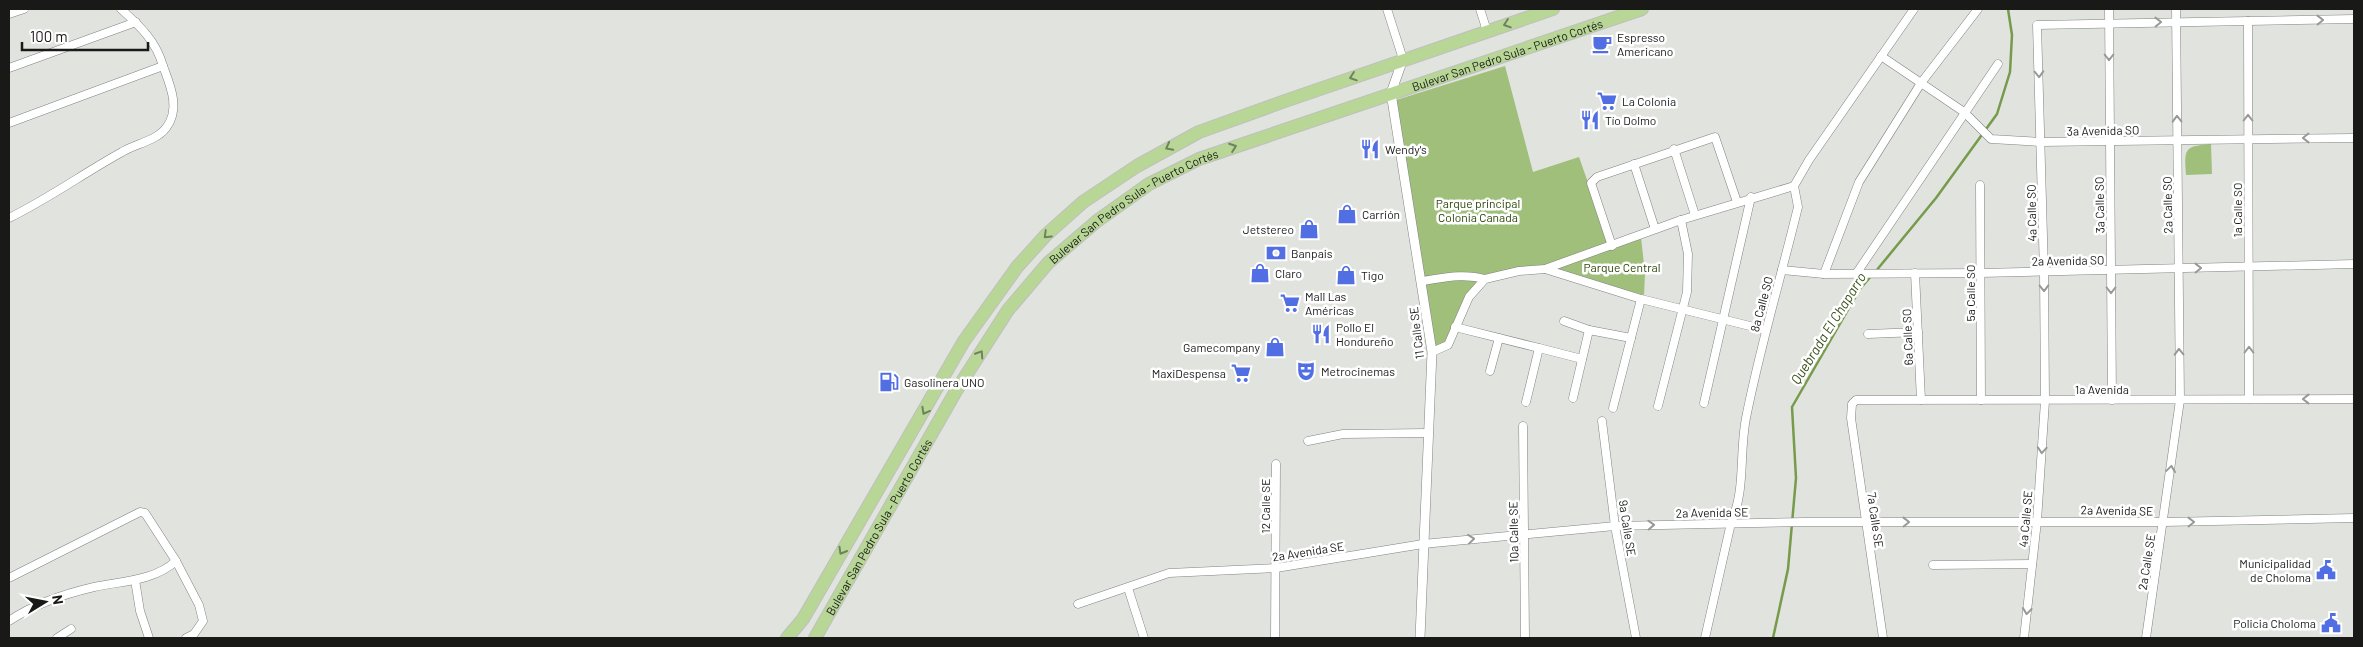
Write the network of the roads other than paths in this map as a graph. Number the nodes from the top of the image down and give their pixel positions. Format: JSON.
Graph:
{"nodes":[{"id":1,"x":24,"y":9,"type":"edge"},
{"id":2,"x":121,"y":9,"type":"edge"},
{"id":3,"x":1387,"y":9,"type":"edge"},
{"id":4,"x":1480,"y":9,"type":"edge"},
{"id":5,"x":1553,"y":9,"type":"edge"},
{"id":6,"x":1642,"y":9,"type":"edge"},
{"id":7,"x":1914,"y":9,"type":"edge"},
{"id":8,"x":1978,"y":9,"type":"edge"},
{"id":9,"x":2109,"y":9,"type":"edge"},
{"id":10,"x":2176,"y":9,"type":"edge"},
{"id":11,"x":9,"y":14,"type":"edge"},
{"id":12,"x":2354,"y":19,"type":"edge"},
{"id":13,"x":2248,"y":21,"type":"junction"},
{"id":14,"x":136,"y":22,"type":"junction"},
{"id":15,"x":2176,"y":22,"type":"junction"},
{"id":16,"x":2109,"y":23,"type":"junction"},
{"id":17,"x":1487,"y":31,"type":"junction"},
{"id":18,"x":1881,"y":56,"type":"junction"},
{"id":19,"x":1403,"y":59,"type":"junction"},
{"id":20,"x":1998,"y":64,"type":"dead end"},
{"id":21,"x":163,"y":66,"type":"junction"},
{"id":22,"x":9,"y":68,"type":"edge"},
{"id":23,"x":1921,"y":83,"type":"junction"},
{"id":24,"x":1391,"y":92,"type":"junction"},
{"id":25,"x":1964,"y":112,"type":"junction"},
{"id":26,"x":9,"y":123,"type":"edge"},
{"id":27,"x":2354,"y":138,"type":"edge"},
{"id":28,"x":2248,"y":139,"type":"junction"},
{"id":29,"x":2177,"y":140,"type":"junction"},
{"id":30,"x":2110,"y":141,"type":"junction"},
{"id":31,"x":2041,"y":142,"type":"junction"},
{"id":32,"x":1674,"y":149,"type":"junction"},
{"id":33,"x":1634,"y":164,"type":"junction"},
{"id":34,"x":1980,"y":185,"type":"dead end"},
{"id":35,"x":1794,"y":186,"type":"junction"},
{"id":36,"x":1751,"y":197,"type":"junction"},
{"id":37,"x":1737,"y":202,"type":"junction"},
{"id":38,"x":1696,"y":215,"type":"junction"},
{"id":39,"x":9,"y":218,"type":"edge"},
{"id":40,"x":1681,"y":220,"type":"junction"},
{"id":41,"x":1655,"y":229,"type":"junction"},
{"id":42,"x":1612,"y":246,"type":"junction"},
{"id":43,"x":2354,"y":264,"type":"edge"},
{"id":44,"x":2249,"y":267,"type":"junction"},
{"id":45,"x":1545,"y":269,"type":"junction"},
{"id":46,"x":2179,"y":269,"type":"junction"},
{"id":47,"x":1782,"y":270,"type":"junction"},
{"id":48,"x":2111,"y":270,"type":"junction"},
{"id":49,"x":2044,"y":272,"type":"junction"},
{"id":50,"x":1915,"y":273,"type":"junction"},
{"id":51,"x":1981,"y":273,"type":"junction"},
{"id":52,"x":1824,"y":274,"type":"junction"},
{"id":53,"x":1857,"y":274,"type":"junction"},
{"id":54,"x":1485,"y":279,"type":"junction"},
{"id":55,"x":1422,"y":281,"type":"junction"},
{"id":56,"x":1641,"y":299,"type":"junction"},
{"id":57,"x":1683,"y":309,"type":"junction"},
{"id":58,"x":1724,"y":319,"type":"junction"},
{"id":59,"x":1564,"y":321,"type":"dead end"},
{"id":60,"x":1455,"y":328,"type":"junction"},
{"id":61,"x":1589,"y":330,"type":"junction"},
{"id":62,"x":1766,"y":330,"type":"junction"},
{"id":63,"x":1918,"y":332,"type":"junction"},
{"id":64,"x":1868,"y":334,"type":"dead end"},
{"id":65,"x":1499,"y":338,"type":"junction"},
{"id":66,"x":1631,"y":338,"type":"junction"},
{"id":67,"x":1539,"y":348,"type":"junction"},
{"id":68,"x":1432,"y":352,"type":"junction"},
{"id":69,"x":1582,"y":359,"type":"junction"},
{"id":70,"x":1490,"y":371,"type":"dead end"},
{"id":71,"x":1573,"y":398,"type":"dead end"},
{"id":72,"x":2249,"y":399,"type":"junction"},
{"id":73,"x":2354,"y":399,"type":"edge"},
{"id":74,"x":1920,"y":400,"type":"junction"},
{"id":75,"x":1981,"y":400,"type":"junction"},
{"id":76,"x":2112,"y":400,"type":"junction"},
{"id":77,"x":2180,"y":400,"type":"junction"},
{"id":78,"x":2045,"y":401,"type":"junction"},
{"id":79,"x":1526,"y":402,"type":"dead end"},
{"id":80,"x":1704,"y":403,"type":"dead end"},
{"id":81,"x":1852,"y":404,"type":"joint"},
{"id":82,"x":1658,"y":406,"type":"dead end"},
{"id":83,"x":1613,"y":408,"type":"dead end"},
{"id":84,"x":1602,"y":421,"type":"dead end"},
{"id":85,"x":1523,"y":426,"type":"dead end"},
{"id":86,"x":1428,"y":433,"type":"junction"},
{"id":87,"x":1308,"y":441,"type":"dead end"},
{"id":88,"x":1276,"y":464,"type":"dead end"},
{"id":89,"x":2354,"y":518,"type":"edge"},
{"id":90,"x":2036,"y":521,"type":"junction"},
{"id":91,"x":2164,"y":522,"type":"junction"},
{"id":92,"x":1732,"y":523,"type":"junction"},
{"id":93,"x":1865,"y":523,"type":"junction"},
{"id":94,"x":1615,"y":526,"type":"junction"},
{"id":95,"x":1524,"y":533,"type":"junction"},
{"id":96,"x":1423,"y":544,"type":"junction"},
{"id":97,"x":176,"y":561,"type":"junction"},
{"id":98,"x":2032,"y":564,"type":"junction"},
{"id":99,"x":1933,"y":566,"type":"dead end"},
{"id":100,"x":1276,"y":568,"type":"junction"},
{"id":101,"x":9,"y":578,"type":"edge"},
{"id":102,"x":135,"y":580,"type":"junction"},
{"id":103,"x":1128,"y":588,"type":"junction"},
{"id":104,"x":1078,"y":604,"type":"dead end"},
{"id":105,"x":9,"y":621,"type":"edge"},
{"id":106,"x":71,"y":629,"type":"dead end"},
{"id":107,"x":57,"y":638,"type":"edge"},
{"id":108,"x":149,"y":638,"type":"edge"},
{"id":109,"x":186,"y":638,"type":"edge"},
{"id":110,"x":787,"y":638,"type":"edge"},
{"id":111,"x":816,"y":638,"type":"edge"},
{"id":112,"x":1144,"y":638,"type":"edge"},
{"id":113,"x":1275,"y":638,"type":"edge"},
{"id":114,"x":1420,"y":638,"type":"edge"},
{"id":115,"x":1525,"y":638,"type":"edge"},
{"id":116,"x":1636,"y":638,"type":"edge"},
{"id":117,"x":1705,"y":638,"type":"edge"},
{"id":118,"x":1883,"y":638,"type":"edge"},
{"id":119,"x":2024,"y":638,"type":"edge"},
{"id":120,"x":2146,"y":638,"type":"edge"}],
"edges":[{"from":1,"to":11,"type":"street"},
{"from":2,"to":14,"type":"street"},
{"from":3,"to":19,"type":"street"},
{"from":4,"to":17,"type":"street"},
{"from":5,"to":17,"type":"highway","name":"Bulevar San Pedro Sula - Puerto Cortés","one_way":true},
{"from":6,"to":24,"type":"highway","name":"Bulevar San Pedro Sula - Puerto Cortés"},
{"from":7,"to":18,"type":"street"},
{"from":8,"to":23,"type":"street"},
{"from":9,"to":16,"type":"street","name":"3a Calle SO"},
{"from":10,"to":15,"type":"street","name":"2a Calle SO"},
{"from":13,"to":12,"type":"street","one_way":true},
{"from":13,"to":15,"type":"street"},
{"from":28,"to":13,"type":"street","name":"1a Calle SO","one_way":true},
{"from":14,"to":21,"type":"street"},
{"from":14,"to":22,"type":"street"},
{"from":16,"to":15,"type":"street","one_way":true},
{"from":29,"to":15,"type":"street","name":"2a Calle SO","one_way":true},
{"from":16,"to":30,"type":"street","name":"3a Calle SO","one_way":true},
{"from":16,"to":31,"type":"street","name":"4a Calle SO","one_way":true},
{"from":17,"to":19,"type":"highway","name":"Bulevar San Pedro Sula - Puerto Cortés"},
{"from":18,"to":23,"type":"street","name":"3a Avenida SO"},
{"from":18,"to":35,"type":"street"},
{"from":19,"to":24,"type":"street","name":"11 Calle SE"},
{"from":19,"to":110,"type":"highway","name":"Bulevar San Pedro Sula - Puerto Cortés","one_way":true},
{"from":20,"to":25,"type":"street"},
{"from":21,"to":26,"type":"street"},
{"from":21,"to":39,"type":"street"},
{"from":23,"to":25,"type":"street","name":"3a Avenida SO"},
{"from":23,"to":52,"type":"street"},
{"from":24,"to":55,"type":"street","name":"11 Calle SE"},
{"from":111,"to":24,"type":"highway","name":"Bulevar San Pedro Sula - Puerto Cortés","one_way":true},
{"from":25,"to":31,"type":"street","name":"3a Avenida SO"},
{"from":25,"to":53,"type":"street"},
{"from":27,"to":28,"type":"street","name":"3a Avenida SO","one_way":true},
{"from":28,"to":29,"type":"street","name":"3a Avenida SO"},
{"from":28,"to":44,"type":"street","name":"1a Calle SO"},
{"from":29,"to":30,"type":"street","name":"3a Avenida SO"},
{"from":29,"to":46,"type":"street","name":"2a Calle SO"},
{"from":30,"to":31,"type":"street","name":"3a Avenida SO"},
{"from":30,"to":48,"type":"street","name":"3a Calle SO"},
{"from":31,"to":49,"type":"street","name":"4a Calle SO"},
{"from":32,"to":33,"type":"street"},
{"from":32,"to":37,"type":"street"},
{"from":32,"to":38,"type":"street"},
{"from":33,"to":41,"type":"street"},
{"from":33,"to":42,"type":"street"},
{"from":34,"to":51,"type":"street","name":"5a Calle SO"},
{"from":35,"to":36,"type":"street"},
{"from":35,"to":47,"type":"street","name":"8a Calle SO"},
{"from":36,"to":37,"type":"street"},
{"from":36,"to":58,"type":"street"},
{"from":37,"to":38,"type":"street"},
{"from":38,"to":40,"type":"street"},
{"from":40,"to":41,"type":"street"},
{"from":40,"to":57,"type":"street"},
{"from":41,"to":42,"type":"street"},
{"from":42,"to":45,"type":"street"},
{"from":43,"to":44,"type":"street","name":"2a Avenida SO"},
{"from":46,"to":44,"type":"street","name":"2a Avenida SO","one_way":true},
{"from":72,"to":44,"type":"street","name":"1a Calle SO","one_way":true},
{"from":45,"to":54,"type":"street"},
{"from":45,"to":56,"type":"street"},
{"from":46,"to":48,"type":"street","name":"2a Avenida SO"},
{"from":77,"to":46,"type":"street","name":"2a Calle SO","one_way":true},
{"from":47,"to":52,"type":"street","name":"2a Avenida SO"},
{"from":47,"to":62,"type":"street","name":"8a Calle SO"},
{"from":48,"to":49,"type":"street","name":"2a Avenida SO"},
{"from":48,"to":76,"type":"street","name":"3a Calle SO","one_way":true},
{"from":49,"to":51,"type":"street","name":"2a Avenida SO"},
{"from":49,"to":78,"type":"street","name":"4a Calle SO","one_way":true},
{"from":50,"to":51,"type":"street","name":"2a Avenida SO"},
{"from":50,"to":53,"type":"street","name":"2a Avenida SO"},
{"from":50,"to":63,"type":"street","name":"6a Calle SO"},
{"from":51,"to":75,"type":"street","name":"5a Calle SO"},
{"from":52,"to":53,"type":"street","name":"2a Avenida SO"},
{"from":54,"to":55,"type":"street"},
{"from":54,"to":60,"type":"street"},
{"from":55,"to":68,"type":"street","name":"11 Calle SE"},
{"from":56,"to":57,"type":"street"},
{"from":56,"to":66,"type":"street"},
{"from":57,"to":58,"type":"street"},
{"from":57,"to":82,"type":"street"},
{"from":58,"to":62,"type":"street"},
{"from":58,"to":80,"type":"street"},
{"from":59,"to":61,"type":"street"},
{"from":60,"to":65,"type":"street"},
{"from":60,"to":68,"type":"street"},
{"from":61,"to":66,"type":"street"},
{"from":61,"to":69,"type":"street"},
{"from":62,"to":92,"type":"street","name":"8a Calle SO"},
{"from":63,"to":64,"type":"street"},
{"from":63,"to":74,"type":"street","name":"6a Calle SO"},
{"from":65,"to":67,"type":"street"},
{"from":65,"to":70,"type":"street"},
{"from":66,"to":83,"type":"street"},
{"from":67,"to":69,"type":"street"},
{"from":67,"to":79,"type":"street"},
{"from":68,"to":86,"type":"street","name":"11 Calle SE"},
{"from":69,"to":71,"type":"street"},
{"from":73,"to":72,"type":"street","name":"1a Avenida","one_way":true},
{"from":72,"to":77,"type":"street","name":"1a Avenida"},
{"from":74,"to":75,"type":"street","name":"1a Avenida"},
{"from":74,"to":81,"type":"street","name":"1a Avenida"},
{"from":75,"to":78,"type":"street","name":"1a Avenida"},
{"from":76,"to":77,"type":"street","name":"1a Avenida"},
{"from":76,"to":78,"type":"street","name":"1a Avenida"},
{"from":91,"to":77,"type":"street","name":"2a Calle SE","one_way":true},
{"from":78,"to":90,"type":"street","name":"4a Calle SE","one_way":true},
{"from":81,"to":93,"type":"street","name":"7a Calle SE"},
{"from":84,"to":94,"type":"street","name":"9a Calle SE"},
{"from":85,"to":95,"type":"street","name":"10a Calle SE"},
{"from":86,"to":87,"type":"street"},
{"from":86,"to":96,"type":"street","name":"11 Calle SE"},
{"from":88,"to":100,"type":"street","name":"12 Calle SE"},
{"from":91,"to":89,"type":"street","name":"2a Avenida SE","one_way":true},
{"from":90,"to":91,"type":"street","name":"2a Avenida SE"},
{"from":93,"to":90,"type":"street","name":"2a Avenida SE","one_way":true},
{"from":90,"to":98,"type":"street","name":"4a Calle SE"},
{"from":91,"to":120,"type":"street","name":"2a Calle SE"},
{"from":92,"to":93,"type":"street","name":"2a Avenida SE"},
{"from":94,"to":92,"type":"street","name":"2a Avenida SE","one_way":true},
{"from":92,"to":117,"type":"street","name":"8a Calle SO"},
{"from":93,"to":118,"type":"street","name":"7a Calle SE"},
{"from":94,"to":95,"type":"street","name":"2a Avenida SE"},
{"from":94,"to":116,"type":"street","name":"9a Calle SE"},
{"from":96,"to":95,"type":"street","name":"2a Avenida SE","one_way":true},
{"from":95,"to":115,"type":"street","name":"10a Calle SE"},
{"from":96,"to":100,"type":"street","name":"2a Avenida SE"},
{"from":96,"to":114,"type":"street","name":"11 Calle SE"},
{"from":97,"to":101,"type":"street"},
{"from":97,"to":102,"type":"street"},
{"from":97,"to":109,"type":"street"},
{"from":98,"to":99,"type":"street"},
{"from":98,"to":119,"type":"street","name":"4a Calle SE","one_way":true},
{"from":100,"to":103,"type":"street","name":"2a Avenida SE"},
{"from":100,"to":113,"type":"street","name":"12 Calle SE"},
{"from":102,"to":105,"type":"street"},
{"from":102,"to":108,"type":"street"},
{"from":103,"to":104,"type":"street","name":"2a Avenida SE"},
{"from":103,"to":112,"type":"street"},
{"from":106,"to":107,"type":"street"}]}
